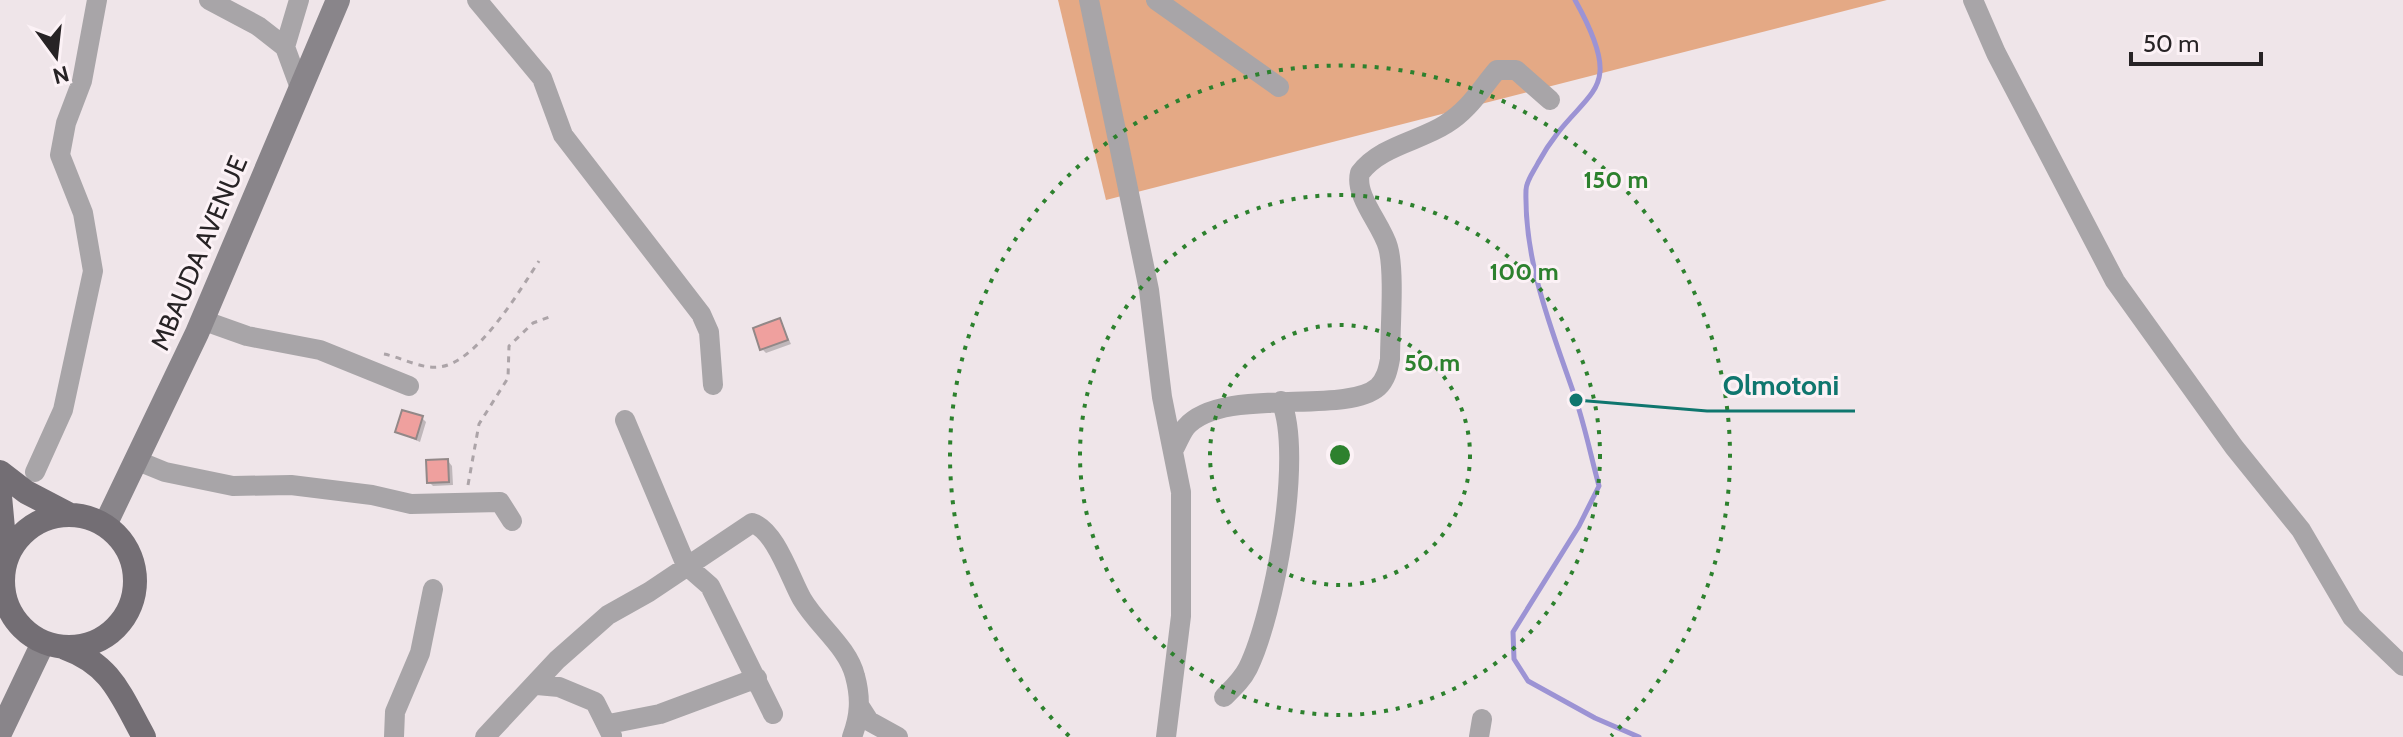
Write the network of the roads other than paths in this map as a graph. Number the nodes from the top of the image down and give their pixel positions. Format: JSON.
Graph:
{"nodes":[{"id":1,"x":97,"y":0,"type":"edge"},
{"id":2,"x":209,"y":0,"type":"edge"},
{"id":3,"x":299,"y":0,"type":"edge"},
{"id":4,"x":338,"y":0,"type":"edge"},
{"id":5,"x":477,"y":0,"type":"edge"},
{"id":6,"x":1089,"y":0,"type":"edge"},
{"id":7,"x":1156,"y":0,"type":"edge"},
{"id":8,"x":1973,"y":0,"type":"edge"},
{"id":9,"x":230,"y":7,"type":"edge"},
{"id":10,"x":285,"y":47,"type":"junction"},
{"id":11,"x":299,"y":85,"type":"junction"},
{"id":12,"x":1279,"y":87,"type":"dead end"},
{"id":13,"x":1550,"y":100,"type":"dead end"},
{"id":14,"x":202,"y":320,"type":"junction"},
{"id":15,"x":713,"y":385,"type":"dead end"},
{"id":16,"x":409,"y":386,"type":"dead end"},
{"id":17,"x":1281,"y":401,"type":"junction"},
{"id":18,"x":625,"y":420,"type":"dead end"},
{"id":19,"x":1174,"y":449,"type":"junction"},
{"id":20,"x":138,"y":461,"type":"junction"},
{"id":21,"x":0,"y":472,"type":"edge"},
{"id":22,"x":35,"y":472,"type":"dead end"},
{"id":23,"x":0,"y":496,"type":"edge"},
{"id":24,"x":70,"y":515,"type":"junction"},
{"id":25,"x":512,"y":521,"type":"dead end"},
{"id":26,"x":105,"y":525,"type":"junction"},
{"id":27,"x":6,"y":561,"type":"junction"},
{"id":28,"x":686,"y":565,"type":"junction"},
{"id":29,"x":433,"y":589,"type":"dead end"},
{"id":30,"x":115,"y":628,"type":"junction"},
{"id":31,"x":54,"y":646,"type":"junction"},
{"id":32,"x":2403,"y":666,"type":"edge"},
{"id":33,"x":110,"y":675,"type":"junction"},
{"id":34,"x":757,"y":678,"type":"junction"},
{"id":35,"x":537,"y":685,"type":"junction"},
{"id":36,"x":1224,"y":697,"type":"dead end"},
{"id":37,"x":860,"y":707,"type":"junction"},
{"id":38,"x":773,"y":714,"type":"dead end"},
{"id":39,"x":611,"y":730,"type":"edge"},
{"id":40,"x":0,"y":733,"type":"edge"},
{"id":41,"x":144,"y":737,"type":"edge"},
{"id":42,"x":394,"y":737,"type":"edge"},
{"id":43,"x":485,"y":737,"type":"edge"},
{"id":44,"x":852,"y":737,"type":"edge"},
{"id":45,"x":898,"y":737,"type":"edge"},
{"id":46,"x":1166,"y":737,"type":"edge"}],
"edges":[{"from":1,"to":22,"type":"street"},
{"from":2,"to":9,"type":"street"},
{"from":3,"to":10,"type":"street"},
{"from":4,"to":11,"type":"street","name":"MBAUDA AVENUE"},
{"from":5,"to":15,"type":"street"},
{"from":6,"to":19,"type":"street"},
{"from":7,"to":12,"type":"street"},
{"from":8,"to":32,"type":"street"},
{"from":9,"to":10,"type":"street"},
{"from":10,"to":11,"type":"street"},
{"from":11,"to":14,"type":"street","name":"MBAUDA AVENUE"},
{"from":13,"to":17,"type":"street"},
{"from":14,"to":16,"type":"street"},
{"from":14,"to":20,"type":"street","name":"MBAUDA AVENUE"},
{"from":17,"to":19,"type":"street"},
{"from":17,"to":36,"type":"street"},
{"from":18,"to":28,"type":"street"},
{"from":19,"to":46,"type":"street"},
{"from":20,"to":25,"type":"street"},
{"from":20,"to":26,"type":"street","name":"MBAUDA AVENUE"},
{"from":21,"to":24,"type":"main road"},
{"from":23,"to":27,"type":"main road"},
{"from":24,"to":26,"type":"main road"},
{"from":24,"to":27,"type":"main road"},
{"from":26,"to":30,"type":"main road"},
{"from":27,"to":31,"type":"main road"},
{"from":28,"to":34,"type":"street"},
{"from":28,"to":35,"type":"street"},
{"from":28,"to":37,"type":"street"},
{"from":29,"to":42,"type":"street"},
{"from":30,"to":31,"type":"main road"},
{"from":30,"to":33,"type":"main road"},
{"from":31,"to":33,"type":"main road"},
{"from":31,"to":40,"type":"street"},
{"from":33,"to":41,"type":"main road"},
{"from":34,"to":38,"type":"street"},
{"from":34,"to":39,"type":"street"},
{"from":35,"to":39,"type":"street"},
{"from":35,"to":43,"type":"street"},
{"from":37,"to":44,"type":"street"},
{"from":37,"to":45,"type":"street"}]}
